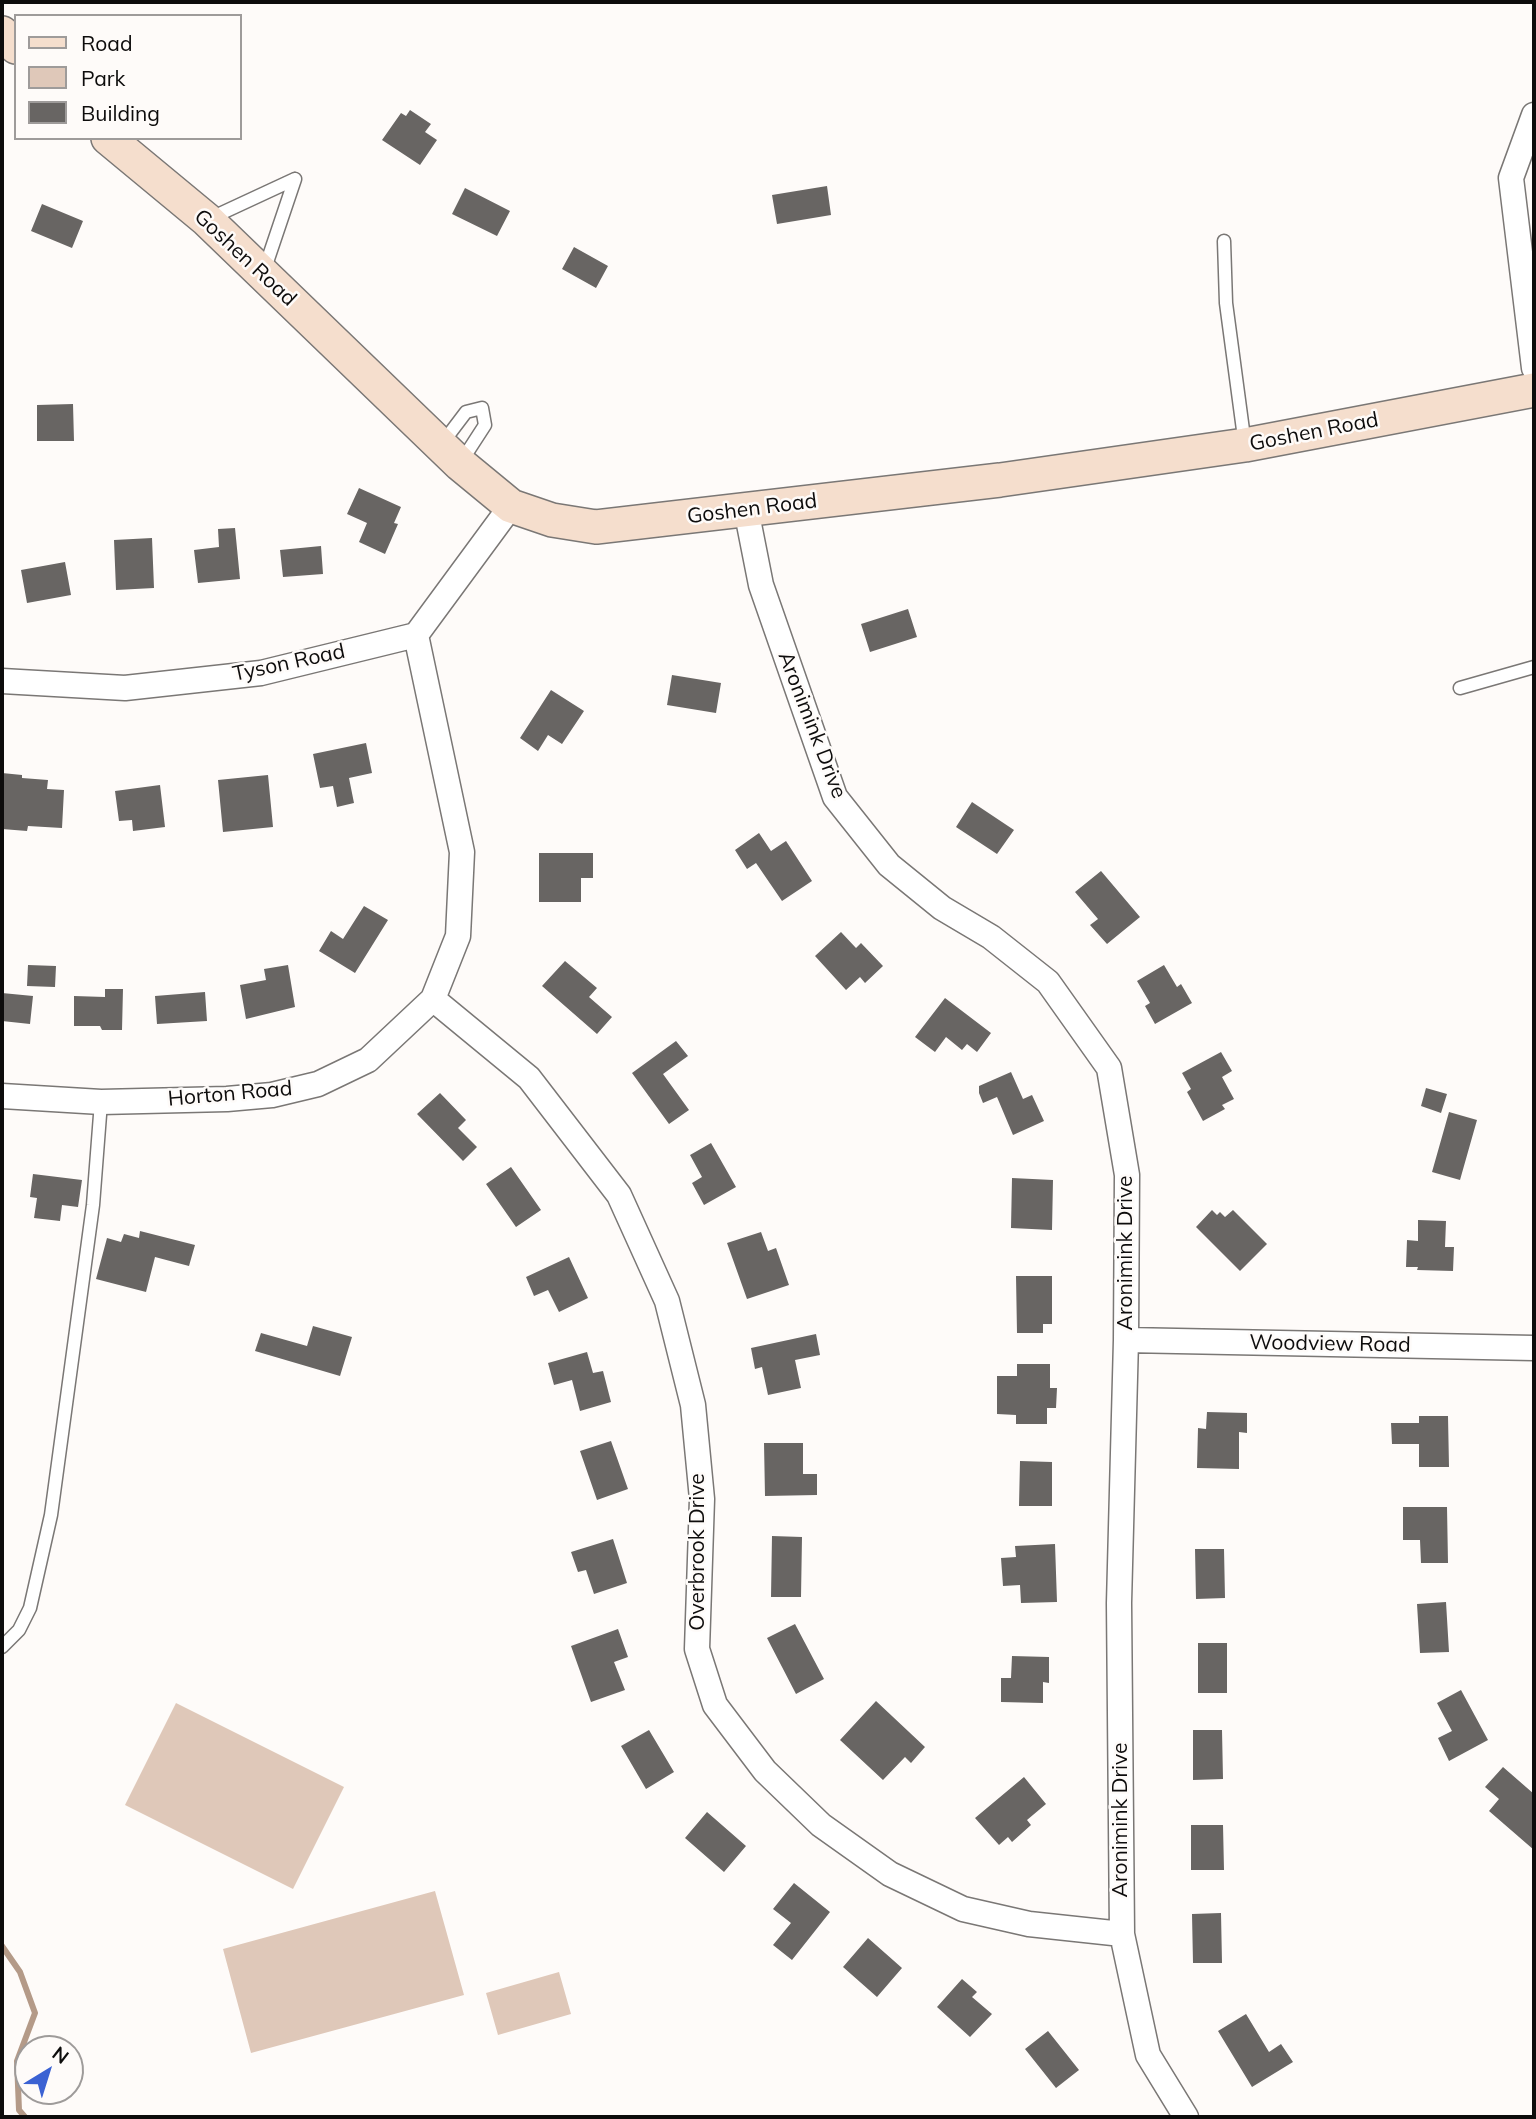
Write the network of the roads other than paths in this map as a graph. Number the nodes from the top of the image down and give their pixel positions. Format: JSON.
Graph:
{"nodes":[{"id":1,"x":1534,"y":115,"type":"edge"},
{"id":2,"x":110,"y":140,"type":"edge"},
{"id":3,"x":207,"y":220,"type":"junction"},
{"id":4,"x":1224,"y":241,"type":"dead end"},
{"id":5,"x":263,"y":274,"type":"junction"},
{"id":6,"x":1534,"y":368,"type":"edge"},
{"id":7,"x":1534,"y":390,"type":"edge"},
{"id":8,"x":1245,"y":445,"type":"junction"},
{"id":9,"x":510,"y":506,"type":"junction"},
{"id":10,"x":746,"y":509,"type":"junction"},
{"id":11,"x":416,"y":635,"type":"junction"},
{"id":12,"x":1534,"y":667,"type":"edge"},
{"id":13,"x":2,"y":681,"type":"edge"},
{"id":14,"x":1460,"y":688,"type":"dead end"},
{"id":15,"x":433,"y":999,"type":"junction"},
{"id":16,"x":2,"y":1096,"type":"edge"},
{"id":17,"x":102,"y":1102,"type":"junction"},
{"id":18,"x":1126,"y":1339,"type":"junction"},
{"id":19,"x":1534,"y":1348,"type":"edge"},
{"id":20,"x":2,"y":1647,"type":"edge"},
{"id":21,"x":1122,"y":1934,"type":"junction"},
{"id":22,"x":1186,"y":2117,"type":"edge"}],
"edges":[{"from":1,"to":6,"type":"street"},
{"from":2,"to":3,"type":"street","name":"Goshen Road"},
{"from":3,"to":5,"type":"street","name":"Goshen Road"},
{"from":3,"to":5,"type":"lane"},
{"from":4,"to":8,"type":"lane"},
{"from":5,"to":9,"type":"street","name":"Goshen Road"},
{"from":7,"to":8,"type":"street","name":"Goshen Road"},
{"from":8,"to":10,"type":"street","name":"Goshen Road"},
{"from":9,"to":10,"type":"street","name":"Goshen Road"},
{"from":9,"to":11,"type":"street"},
{"from":10,"to":18,"type":"street","name":"Aronimink Drive"},
{"from":11,"to":13,"type":"street","name":"Tyson Road"},
{"from":11,"to":15,"type":"street","name":"Horton Road"},
{"from":12,"to":14,"type":"lane"},
{"from":15,"to":17,"type":"street","name":"Horton Road"},
{"from":15,"to":21,"type":"street","name":"Overbrook Drive"},
{"from":16,"to":17,"type":"street","name":"Horton Road"},
{"from":17,"to":20,"type":"lane"},
{"from":18,"to":19,"type":"street","name":"Woodview Road"},
{"from":18,"to":21,"type":"street","name":"Aronimink Drive"},
{"from":21,"to":22,"type":"street","name":"Aronimink Drive"}]}
